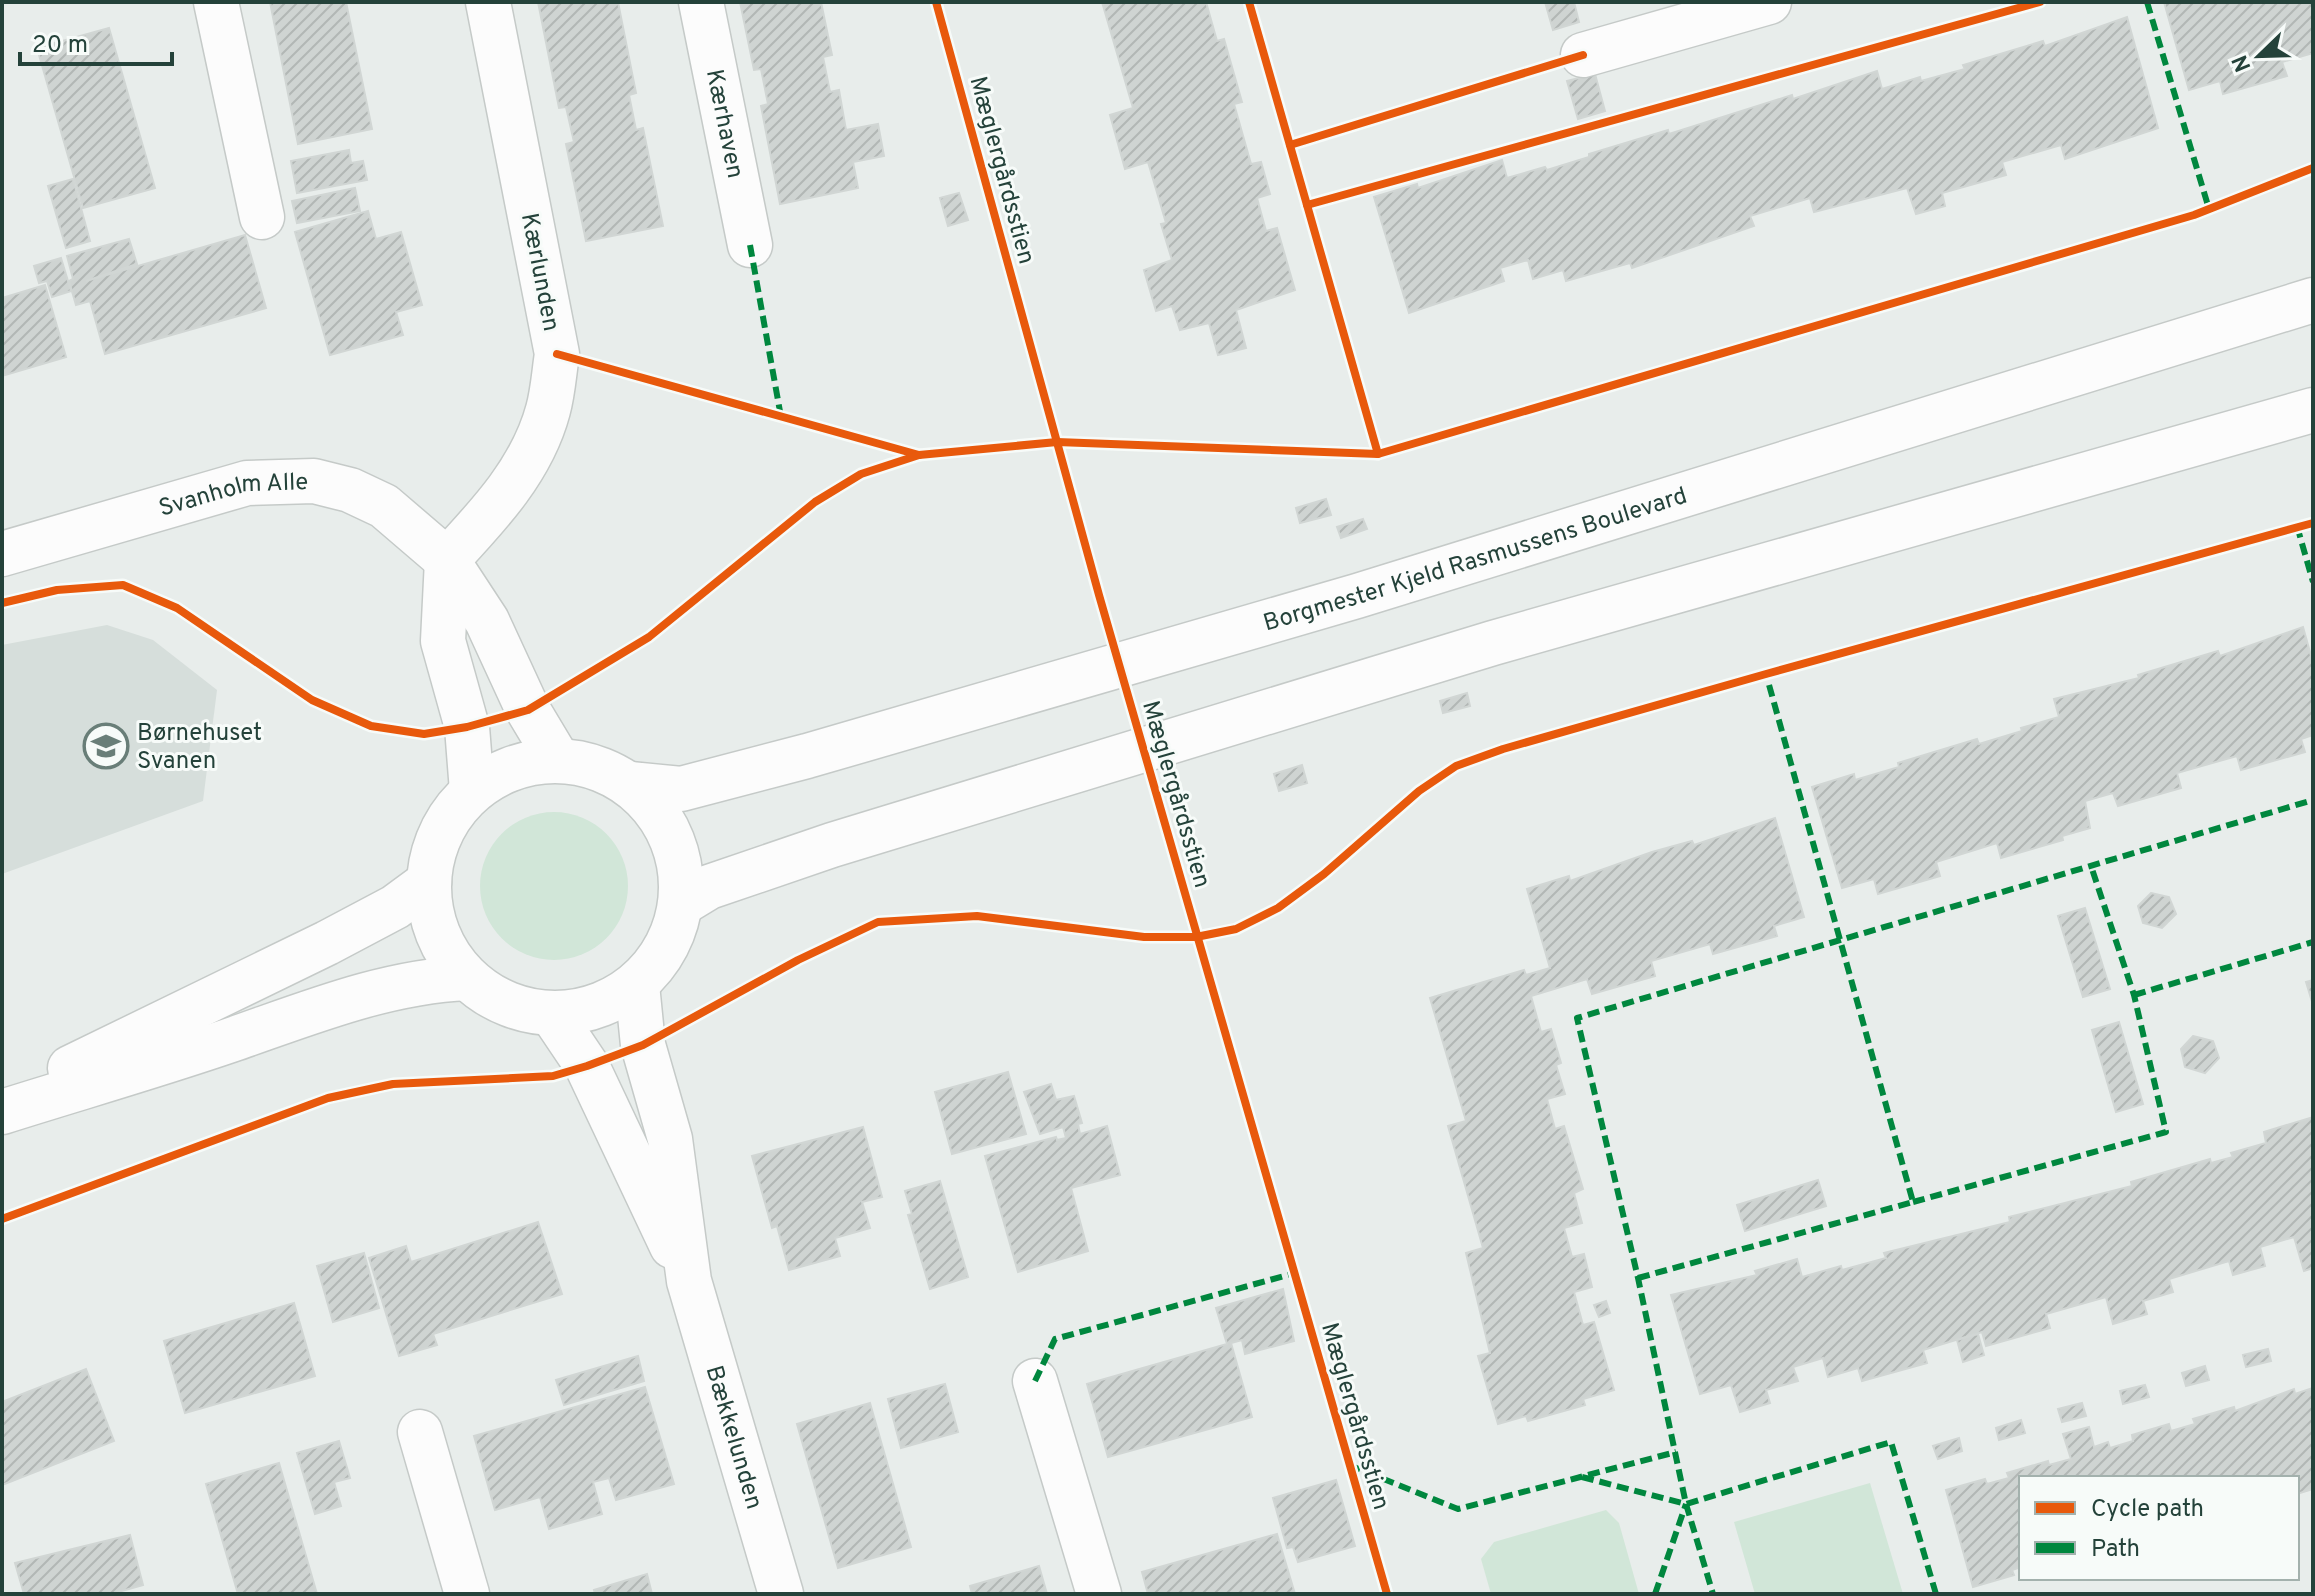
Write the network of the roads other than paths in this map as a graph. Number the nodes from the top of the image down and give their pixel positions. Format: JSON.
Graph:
{"nodes":[{"id":1,"x":216,"y":2,"type":"edge"},
{"id":2,"x":488,"y":2,"type":"edge"},
{"id":3,"x":701,"y":2,"type":"edge"},
{"id":4,"x":1769,"y":2,"type":"edge"},
{"id":5,"x":1583,"y":55,"type":"dead end"},
{"id":6,"x":262,"y":217,"type":"dead end"},
{"id":7,"x":750,"y":245,"type":"dead end"},
{"id":8,"x":2313,"y":300,"type":"edge"},
{"id":9,"x":2313,"y":410,"type":"edge"},
{"id":10,"x":2,"y":554,"type":"edge"},
{"id":11,"x":447,"y":560,"type":"junction"},
{"id":12,"x":558,"y":760,"type":"junction"},
{"id":13,"x":630,"y":784,"type":"junction"},
{"id":14,"x":472,"y":791,"type":"junction"},
{"id":15,"x":429,"y":882,"type":"junction"},
{"id":16,"x":681,"y":904,"type":"junction"},
{"id":17,"x":467,"y":978,"type":"junction"},
{"id":18,"x":637,"y":985,"type":"junction"},
{"id":19,"x":552,"y":1014,"type":"junction"},
{"id":20,"x":2,"y":1102,"type":"edge"},
{"id":21,"x":2,"y":1112,"type":"edge"},
{"id":22,"x":689,"y":1281,"type":"junction"},
{"id":23,"x":1035,"y":1381,"type":"dead end"},
{"id":24,"x":420,"y":1432,"type":"dead end"},
{"id":25,"x":467,"y":1594,"type":"edge"},
{"id":26,"x":781,"y":1594,"type":"edge"},
{"id":27,"x":1099,"y":1594,"type":"edge"}],
"edges":[{"from":1,"to":6,"type":"street"},
{"from":2,"to":11,"type":"street","name":"Kærlunden"},
{"from":3,"to":7,"type":"street","name":"Kærhaven"},
{"from":4,"to":5,"type":"street"},
{"from":8,"to":13,"type":"street","name":"Borgmester Kjeld Rasmussens Boulevard"},
{"from":9,"to":16,"type":"street"},
{"from":10,"to":11,"type":"street","name":"Svanholm Alle"},
{"from":11,"to":12,"type":"street","name":"Svanholm Alle"},
{"from":11,"to":14,"type":"street"},
{"from":12,"to":13,"type":"street"},
{"from":12,"to":14,"type":"street"},
{"from":13,"to":16,"type":"street"},
{"from":14,"to":15,"type":"street"},
{"from":15,"to":17,"type":"street"},
{"from":15,"to":20,"type":"street"},
{"from":16,"to":18,"type":"street"},
{"from":17,"to":19,"type":"street"},
{"from":17,"to":21,"type":"street"},
{"from":18,"to":19,"type":"street"},
{"from":18,"to":22,"type":"street","name":"Bækkelunden"},
{"from":19,"to":22,"type":"street","name":"Bækkelunden"},
{"from":22,"to":26,"type":"street","name":"Bækkelunden"},
{"from":23,"to":27,"type":"street"},
{"from":24,"to":25,"type":"street"}]}
